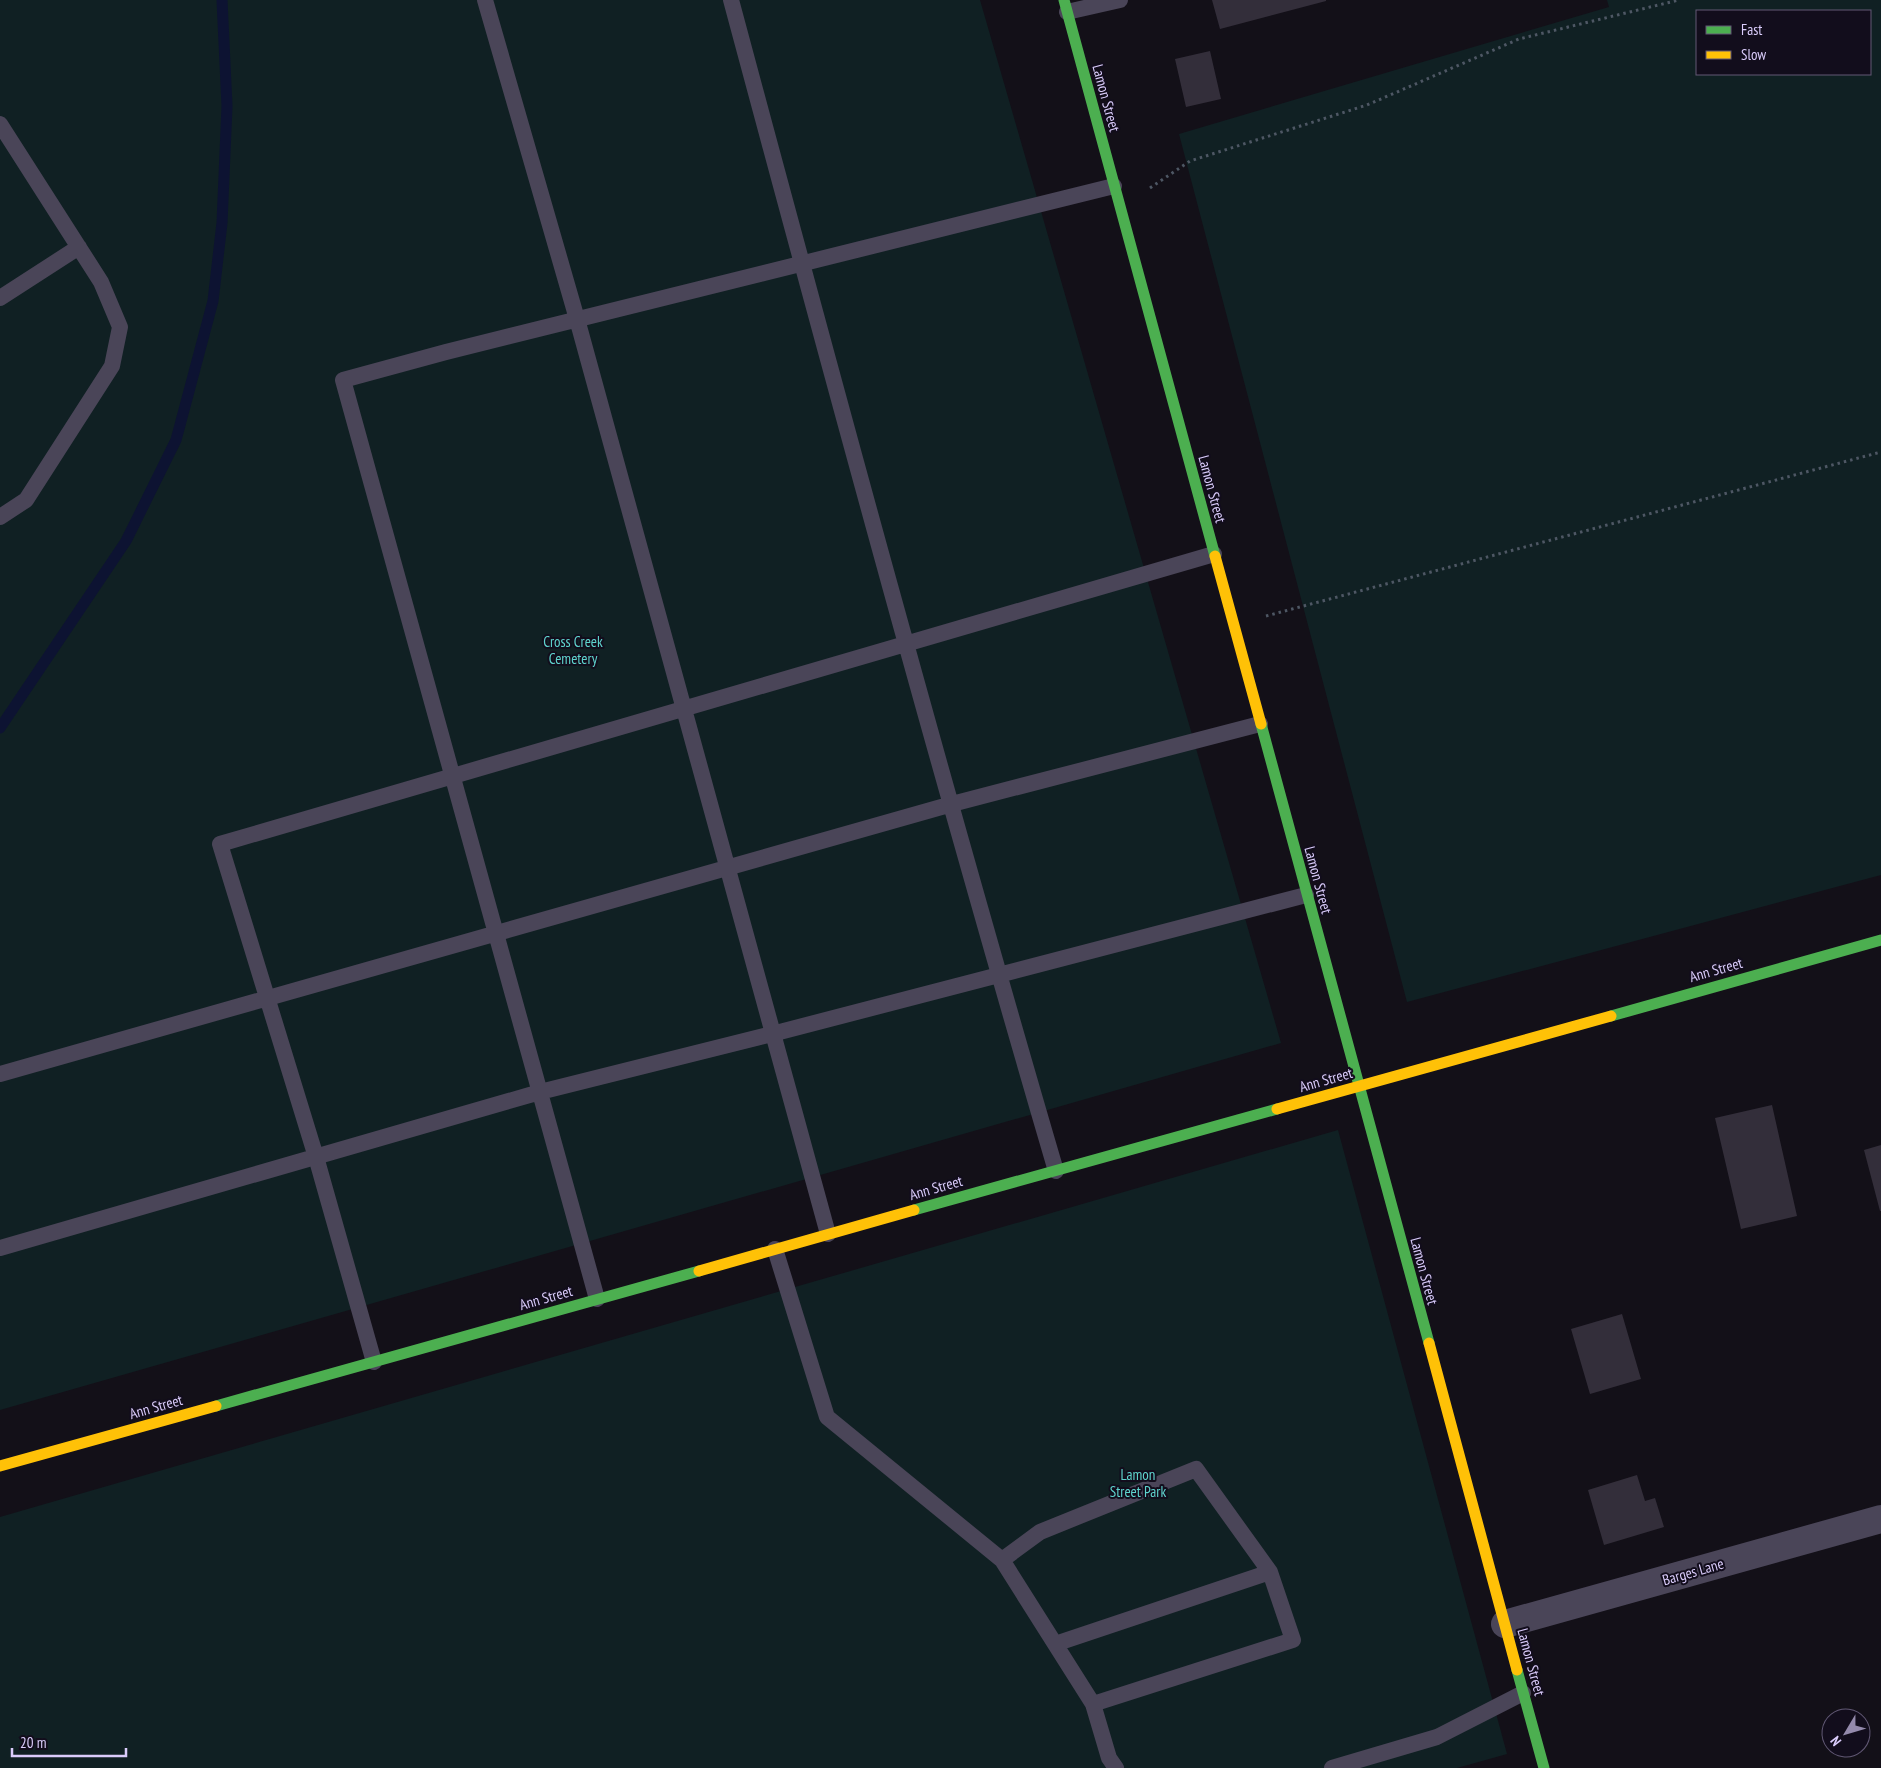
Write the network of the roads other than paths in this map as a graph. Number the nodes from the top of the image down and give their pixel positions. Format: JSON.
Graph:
{"nodes":[{"id":1,"x":485,"y":0,"type":"edge"},
{"id":2,"x":731,"y":0,"type":"edge"},
{"id":3,"x":1120,"y":0,"type":"edge"},
{"id":4,"x":1065,"y":6,"type":"edge"},
{"id":5,"x":0,"y":124,"type":"edge"},
{"id":6,"x":1114,"y":186,"type":"junction"},
{"id":7,"x":79,"y":247,"type":"junction"},
{"id":8,"x":802,"y":263,"type":"junction"},
{"id":9,"x":0,"y":298,"type":"edge"},
{"id":10,"x":577,"y":319,"type":"junction"},
{"id":11,"x":0,"y":517,"type":"edge"},
{"id":12,"x":1214,"y":554,"type":"junction"},
{"id":13,"x":907,"y":644,"type":"junction"},
{"id":14,"x":684,"y":709,"type":"junction"},
{"id":15,"x":1260,"y":724,"type":"junction"},
{"id":16,"x":452,"y":777,"type":"junction"},
{"id":17,"x":952,"y":804,"type":"junction"},
{"id":18,"x":727,"y":869,"type":"junction"},
{"id":19,"x":1306,"y":895,"type":"junction"},
{"id":20,"x":496,"y":933,"type":"junction"},
{"id":21,"x":1881,"y":940,"type":"edge"},
{"id":22,"x":999,"y":975,"type":"junction"},
{"id":23,"x":268,"y":998,"type":"junction"},
{"id":24,"x":772,"y":1034,"type":"junction"},
{"id":25,"x":0,"y":1074,"type":"edge"},
{"id":26,"x":1358,"y":1086,"type":"junction"},
{"id":27,"x":540,"y":1092,"type":"junction"},
{"id":28,"x":316,"y":1156,"type":"junction"},
{"id":29,"x":1056,"y":1171,"type":"junction"},
{"id":30,"x":828,"y":1234,"type":"junction"},
{"id":31,"x":0,"y":1248,"type":"edge"},
{"id":32,"x":775,"y":1250,"type":"junction"},
{"id":33,"x":597,"y":1299,"type":"junction"},
{"id":34,"x":374,"y":1362,"type":"junction"},
{"id":35,"x":0,"y":1466,"type":"edge"},
{"id":36,"x":1881,"y":1519,"type":"edge"},
{"id":37,"x":1002,"y":1560,"type":"junction"},
{"id":38,"x":1270,"y":1572,"type":"junction"},
{"id":39,"x":1505,"y":1624,"type":"junction"},
{"id":40,"x":1055,"y":1644,"type":"junction"},
{"id":41,"x":1523,"y":1693,"type":"junction"},
{"id":42,"x":1093,"y":1704,"type":"junction"},
{"id":43,"x":1116,"y":1768,"type":"edge"},
{"id":44,"x":1332,"y":1768,"type":"edge"},
{"id":45,"x":1544,"y":1768,"type":"edge"}],
"edges":[{"from":1,"to":10,"type":"lane"},
{"from":2,"to":8,"type":"lane"},
{"from":3,"to":4,"type":"lane"},
{"from":4,"to":6,"type":"street","name":"Lamon Street"},
{"from":5,"to":7,"type":"lane"},
{"from":6,"to":8,"type":"lane"},
{"from":6,"to":12,"type":"street","name":"Lamon Street"},
{"from":7,"to":9,"type":"lane"},
{"from":7,"to":11,"type":"lane"},
{"from":8,"to":10,"type":"lane"},
{"from":8,"to":13,"type":"lane"},
{"from":10,"to":14,"type":"lane"},
{"from":10,"to":16,"type":"lane"},
{"from":12,"to":13,"type":"lane"},
{"from":12,"to":15,"type":"street","name":"Lamon Street"},
{"from":13,"to":14,"type":"lane"},
{"from":13,"to":17,"type":"lane"},
{"from":14,"to":16,"type":"lane"},
{"from":14,"to":18,"type":"lane"},
{"from":15,"to":17,"type":"lane"},
{"from":15,"to":19,"type":"street","name":"Lamon Street"},
{"from":16,"to":20,"type":"lane"},
{"from":16,"to":23,"type":"lane"},
{"from":17,"to":18,"type":"lane"},
{"from":17,"to":22,"type":"lane"},
{"from":18,"to":20,"type":"lane"},
{"from":18,"to":24,"type":"lane"},
{"from":19,"to":22,"type":"lane"},
{"from":19,"to":26,"type":"street","name":"Lamon Street"},
{"from":20,"to":23,"type":"lane"},
{"from":20,"to":27,"type":"lane"},
{"from":21,"to":26,"type":"street","name":"Ann Street"},
{"from":22,"to":24,"type":"lane"},
{"from":22,"to":29,"type":"lane"},
{"from":23,"to":25,"type":"lane"},
{"from":23,"to":28,"type":"lane"},
{"from":24,"to":27,"type":"lane"},
{"from":24,"to":30,"type":"lane"},
{"from":26,"to":29,"type":"street","name":"Ann Street"},
{"from":26,"to":39,"type":"street","name":"Lamon Street"},
{"from":27,"to":28,"type":"lane"},
{"from":27,"to":33,"type":"lane"},
{"from":28,"to":31,"type":"lane"},
{"from":28,"to":34,"type":"lane"},
{"from":29,"to":30,"type":"street","name":"Ann Street"},
{"from":30,"to":32,"type":"street","name":"Ann Street"},
{"from":32,"to":33,"type":"street","name":"Ann Street"},
{"from":32,"to":37,"type":"lane"},
{"from":33,"to":34,"type":"street","name":"Ann Street"},
{"from":34,"to":35,"type":"street","name":"Ann Street"},
{"from":36,"to":39,"type":"street","name":"Barges Lane"},
{"from":37,"to":38,"type":"lane"},
{"from":37,"to":40,"type":"lane"},
{"from":38,"to":40,"type":"lane"},
{"from":38,"to":42,"type":"lane"},
{"from":39,"to":41,"type":"street","name":"Lamon Street"},
{"from":40,"to":42,"type":"lane"},
{"from":41,"to":44,"type":"lane"},
{"from":41,"to":45,"type":"street","name":"Lamon Street"},
{"from":42,"to":43,"type":"lane"}]}
